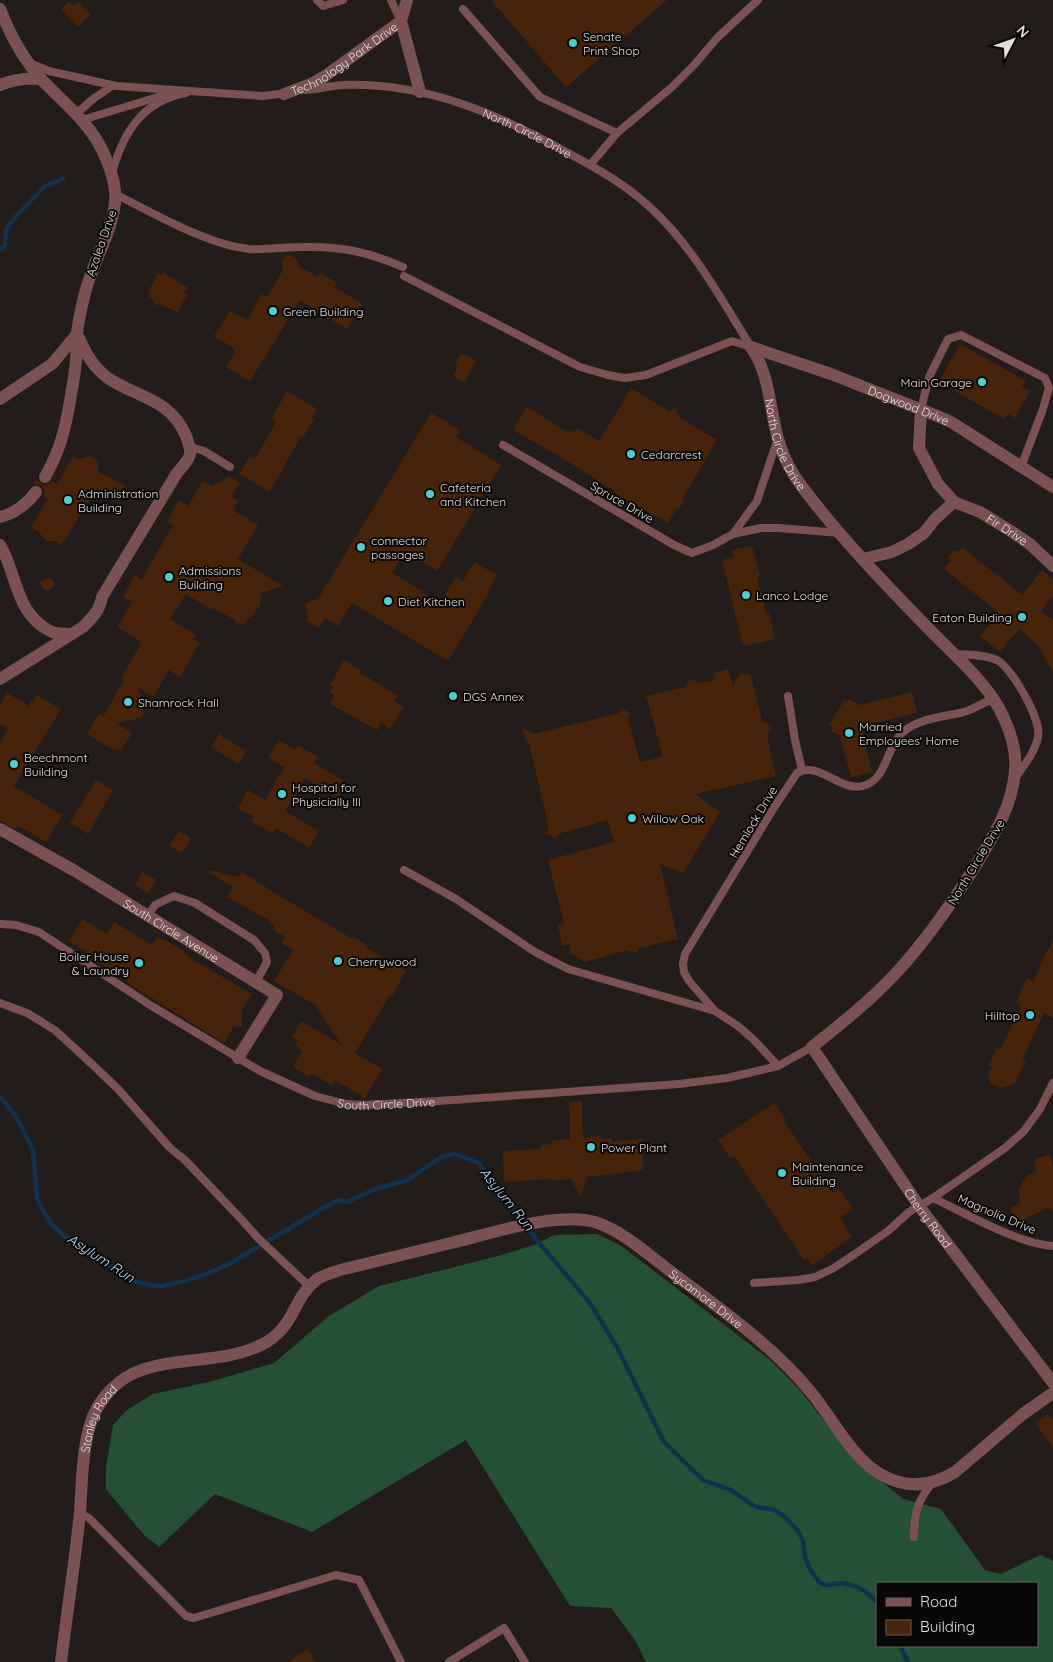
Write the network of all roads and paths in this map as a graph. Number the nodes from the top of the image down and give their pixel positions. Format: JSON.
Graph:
{"nodes":[{"id":1,"x":316,"y":0,"type":"edge"},
{"id":2,"x":343,"y":0,"type":"edge"},
{"id":3,"x":391,"y":0,"type":"edge"},
{"id":4,"x":407,"y":0,"type":"edge"},
{"id":5,"x":758,"y":0,"type":"edge"},
{"id":6,"x":0,"y":9,"type":"edge"},
{"id":7,"x":463,"y":9,"type":"dead end"},
{"id":8,"x":401,"y":21,"type":"junction"},
{"id":9,"x":24,"y":59,"type":"junction"},
{"id":10,"x":41,"y":79,"type":"junction"},
{"id":11,"x":0,"y":85,"type":"edge"},
{"id":12,"x":112,"y":86,"type":"junction"},
{"id":13,"x":198,"y":91,"type":"junction"},
{"id":14,"x":420,"y":92,"type":"junction"},
{"id":15,"x":284,"y":94,"type":"junction"},
{"id":16,"x":79,"y":117,"type":"junction"},
{"id":17,"x":616,"y":133,"type":"junction"},
{"id":18,"x":590,"y":164,"type":"junction"},
{"id":19,"x":112,"y":176,"type":"junction"},
{"id":20,"x":115,"y":194,"type":"junction"},
{"id":21,"x":403,"y":267,"type":"dead end"},
{"id":22,"x":404,"y":276,"type":"dead end"},
{"id":23,"x":77,"y":334,"type":"junction"},
{"id":24,"x":751,"y":348,"type":"junction"},
{"id":25,"x":0,"y":399,"type":"edge"},
{"id":26,"x":921,"y":409,"type":"junction"},
{"id":27,"x":778,"y":439,"type":"junction"},
{"id":28,"x":503,"y":446,"type":"dead end"},
{"id":29,"x":190,"y":447,"type":"junction"},
{"id":30,"x":230,"y":467,"type":"dead end"},
{"id":31,"x":1020,"y":467,"type":"junction"},
{"id":32,"x":45,"y":477,"type":"dead end"},
{"id":33,"x":1053,"y":487,"type":"edge"},
{"id":34,"x":36,"y":492,"type":"dead end"},
{"id":35,"x":954,"y":502,"type":"junction"},
{"id":36,"x":0,"y":517,"type":"edge"},
{"id":37,"x":840,"y":533,"type":"junction"},
{"id":38,"x":733,"y":534,"type":"junction"},
{"id":39,"x":0,"y":545,"type":"edge"},
{"id":40,"x":862,"y":559,"type":"junction"},
{"id":41,"x":1053,"y":566,"type":"edge"},
{"id":42,"x":72,"y":634,"type":"junction"},
{"id":43,"x":953,"y":654,"type":"junction"},
{"id":44,"x":0,"y":679,"type":"edge"},
{"id":45,"x":788,"y":696,"type":"dead end"},
{"id":46,"x":992,"y":699,"type":"junction"},
{"id":47,"x":802,"y":770,"type":"junction"},
{"id":48,"x":1014,"y":780,"type":"junction"},
{"id":49,"x":0,"y":829,"type":"edge"},
{"id":50,"x":404,"y":870,"type":"dead end"},
{"id":51,"x":148,"y":915,"type":"junction"},
{"id":52,"x":0,"y":924,"type":"edge"},
{"id":53,"x":256,"y":982,"type":"junction"},
{"id":54,"x":0,"y":1003,"type":"edge"},
{"id":55,"x":715,"y":1011,"type":"junction"},
{"id":56,"x":812,"y":1047,"type":"junction"},
{"id":57,"x":238,"y":1058,"type":"junction"},
{"id":58,"x":778,"y":1066,"type":"junction"},
{"id":59,"x":1053,"y":1083,"type":"edge"},
{"id":60,"x":933,"y":1198,"type":"junction"},
{"id":61,"x":919,"y":1206,"type":"junction"},
{"id":62,"x":1053,"y":1246,"type":"edge"},
{"id":63,"x":754,"y":1283,"type":"dead end"},
{"id":64,"x":310,"y":1287,"type":"junction"},
{"id":65,"x":297,"y":1306,"type":"joint"},
{"id":66,"x":1053,"y":1383,"type":"edge"},
{"id":67,"x":1053,"y":1393,"type":"edge"},
{"id":68,"x":932,"y":1483,"type":"junction"},
{"id":69,"x":79,"y":1513,"type":"junction"},
{"id":70,"x":914,"y":1537,"type":"dead end"},
{"id":71,"x":61,"y":1662,"type":"edge"},
{"id":72,"x":401,"y":1662,"type":"edge"},
{"id":73,"x":449,"y":1662,"type":"edge"},
{"id":74,"x":525,"y":1662,"type":"edge"}],
"edges":[{"from":1,"to":2,"type":"lane"},
{"from":3,"to":8,"type":"lane"},
{"from":4,"to":8,"type":"street","name":"Technology Park Drive"},
{"from":5,"to":17,"type":"lane"},
{"from":6,"to":9,"type":"street","name":"Azalea Drive"},
{"from":7,"to":17,"type":"lane"},
{"from":8,"to":14,"type":"street","name":"Technology Park Drive"},
{"from":8,"to":15,"type":"street","name":"Technology Park Drive"},
{"from":9,"to":10,"type":"street","name":"Azalea Drive"},
{"from":9,"to":12,"type":"lane"},
{"from":10,"to":11,"type":"street"},
{"from":10,"to":16,"type":"street","name":"Azalea Drive"},
{"from":12,"to":13,"type":"lane"},
{"from":12,"to":16,"type":"lane"},
{"from":13,"to":15,"type":"lane","name":"North Circle Drive"},
{"from":13,"to":16,"type":"lane"},
{"from":13,"to":19,"type":"lane"},
{"from":14,"to":15,"type":"lane","name":"North Circle Drive"},
{"from":14,"to":18,"type":"lane","name":"North Circle Drive"},
{"from":16,"to":19,"type":"street","name":"Azalea Drive"},
{"from":17,"to":18,"type":"lane"},
{"from":18,"to":24,"type":"lane","name":"North Circle Drive"},
{"from":19,"to":20,"type":"street","name":"Azalea Drive"},
{"from":20,"to":21,"type":"lane"},
{"from":20,"to":23,"type":"street","name":"Azalea Drive"},
{"from":22,"to":24,"type":"lane"},
{"from":23,"to":25,"type":"street"},
{"from":23,"to":29,"type":"street"},
{"from":23,"to":32,"type":"street","name":"Azalea Drive"},
{"from":24,"to":26,"type":"street","name":"Dogwood Drive"},
{"from":24,"to":27,"type":"street","name":"North Circle Drive"},
{"from":26,"to":31,"type":"street","name":"Dogwood Drive"},
{"from":26,"to":31,"type":"lane"},
{"from":26,"to":35,"type":"street","name":"Fir Drive"},
{"from":27,"to":37,"type":"street","name":"North Circle Drive"},
{"from":27,"to":38,"type":"lane","name":"Spruce Drive"},
{"from":28,"to":38,"type":"lane","name":"Spruce Drive"},
{"from":29,"to":30,"type":"lane"},
{"from":29,"to":42,"type":"street"},
{"from":31,"to":33,"type":"street","name":"Dogwood Drive"},
{"from":34,"to":36,"type":"street"},
{"from":35,"to":40,"type":"street"},
{"from":35,"to":41,"type":"street","name":"Fir Drive"},
{"from":37,"to":38,"type":"lane","name":"Spruce Drive"},
{"from":37,"to":40,"type":"street","name":"North Circle Drive"},
{"from":39,"to":42,"type":"street"},
{"from":40,"to":43,"type":"street","name":"North Circle Drive"},
{"from":42,"to":44,"type":"street"},
{"from":43,"to":46,"type":"street","name":"North Circle Drive"},
{"from":43,"to":48,"type":"lane"},
{"from":45,"to":47,"type":"lane"},
{"from":46,"to":47,"type":"lane"},
{"from":46,"to":48,"type":"street","name":"North Circle Drive"},
{"from":47,"to":55,"type":"lane","name":"Hemlock Drive"},
{"from":48,"to":56,"type":"street","name":"North Circle Drive"},
{"from":49,"to":51,"type":"street","name":"South Circle Avenue"},
{"from":50,"to":55,"type":"lane"},
{"from":51,"to":53,"type":"street","name":"South Circle Avenue"},
{"from":51,"to":53,"type":"lane"},
{"from":52,"to":57,"type":"lane","name":"South Circle Drive"},
{"from":53,"to":57,"type":"street","name":"South Circle Avenue"},
{"from":54,"to":64,"type":"lane"},
{"from":55,"to":58,"type":"lane","name":"Hemlock Drive"},
{"from":56,"to":58,"type":"lane","name":"South Circle Drive"},
{"from":56,"to":61,"type":"street","name":"Cherry Road"},
{"from":57,"to":58,"type":"lane","name":"South Circle Drive"},
{"from":59,"to":60,"type":"lane"},
{"from":60,"to":61,"type":"lane"},
{"from":60,"to":62,"type":"lane","name":"Magnolia Drive"},
{"from":61,"to":63,"type":"lane"},
{"from":61,"to":66,"type":"street","name":"Cherry Road"},
{"from":64,"to":65,"type":"street","name":"Sycamore Drive"},
{"from":64,"to":68,"type":"street","name":"Sycamore Drive"},
{"from":65,"to":69,"type":"street","name":"Stanley Road"},
{"from":67,"to":68,"type":"street","name":"Sycamore Drive"},
{"from":68,"to":70,"type":"lane"},
{"from":69,"to":71,"type":"street","name":"Stanley Road"},
{"from":69,"to":72,"type":"lane"},
{"from":73,"to":74,"type":"lane"}]}
